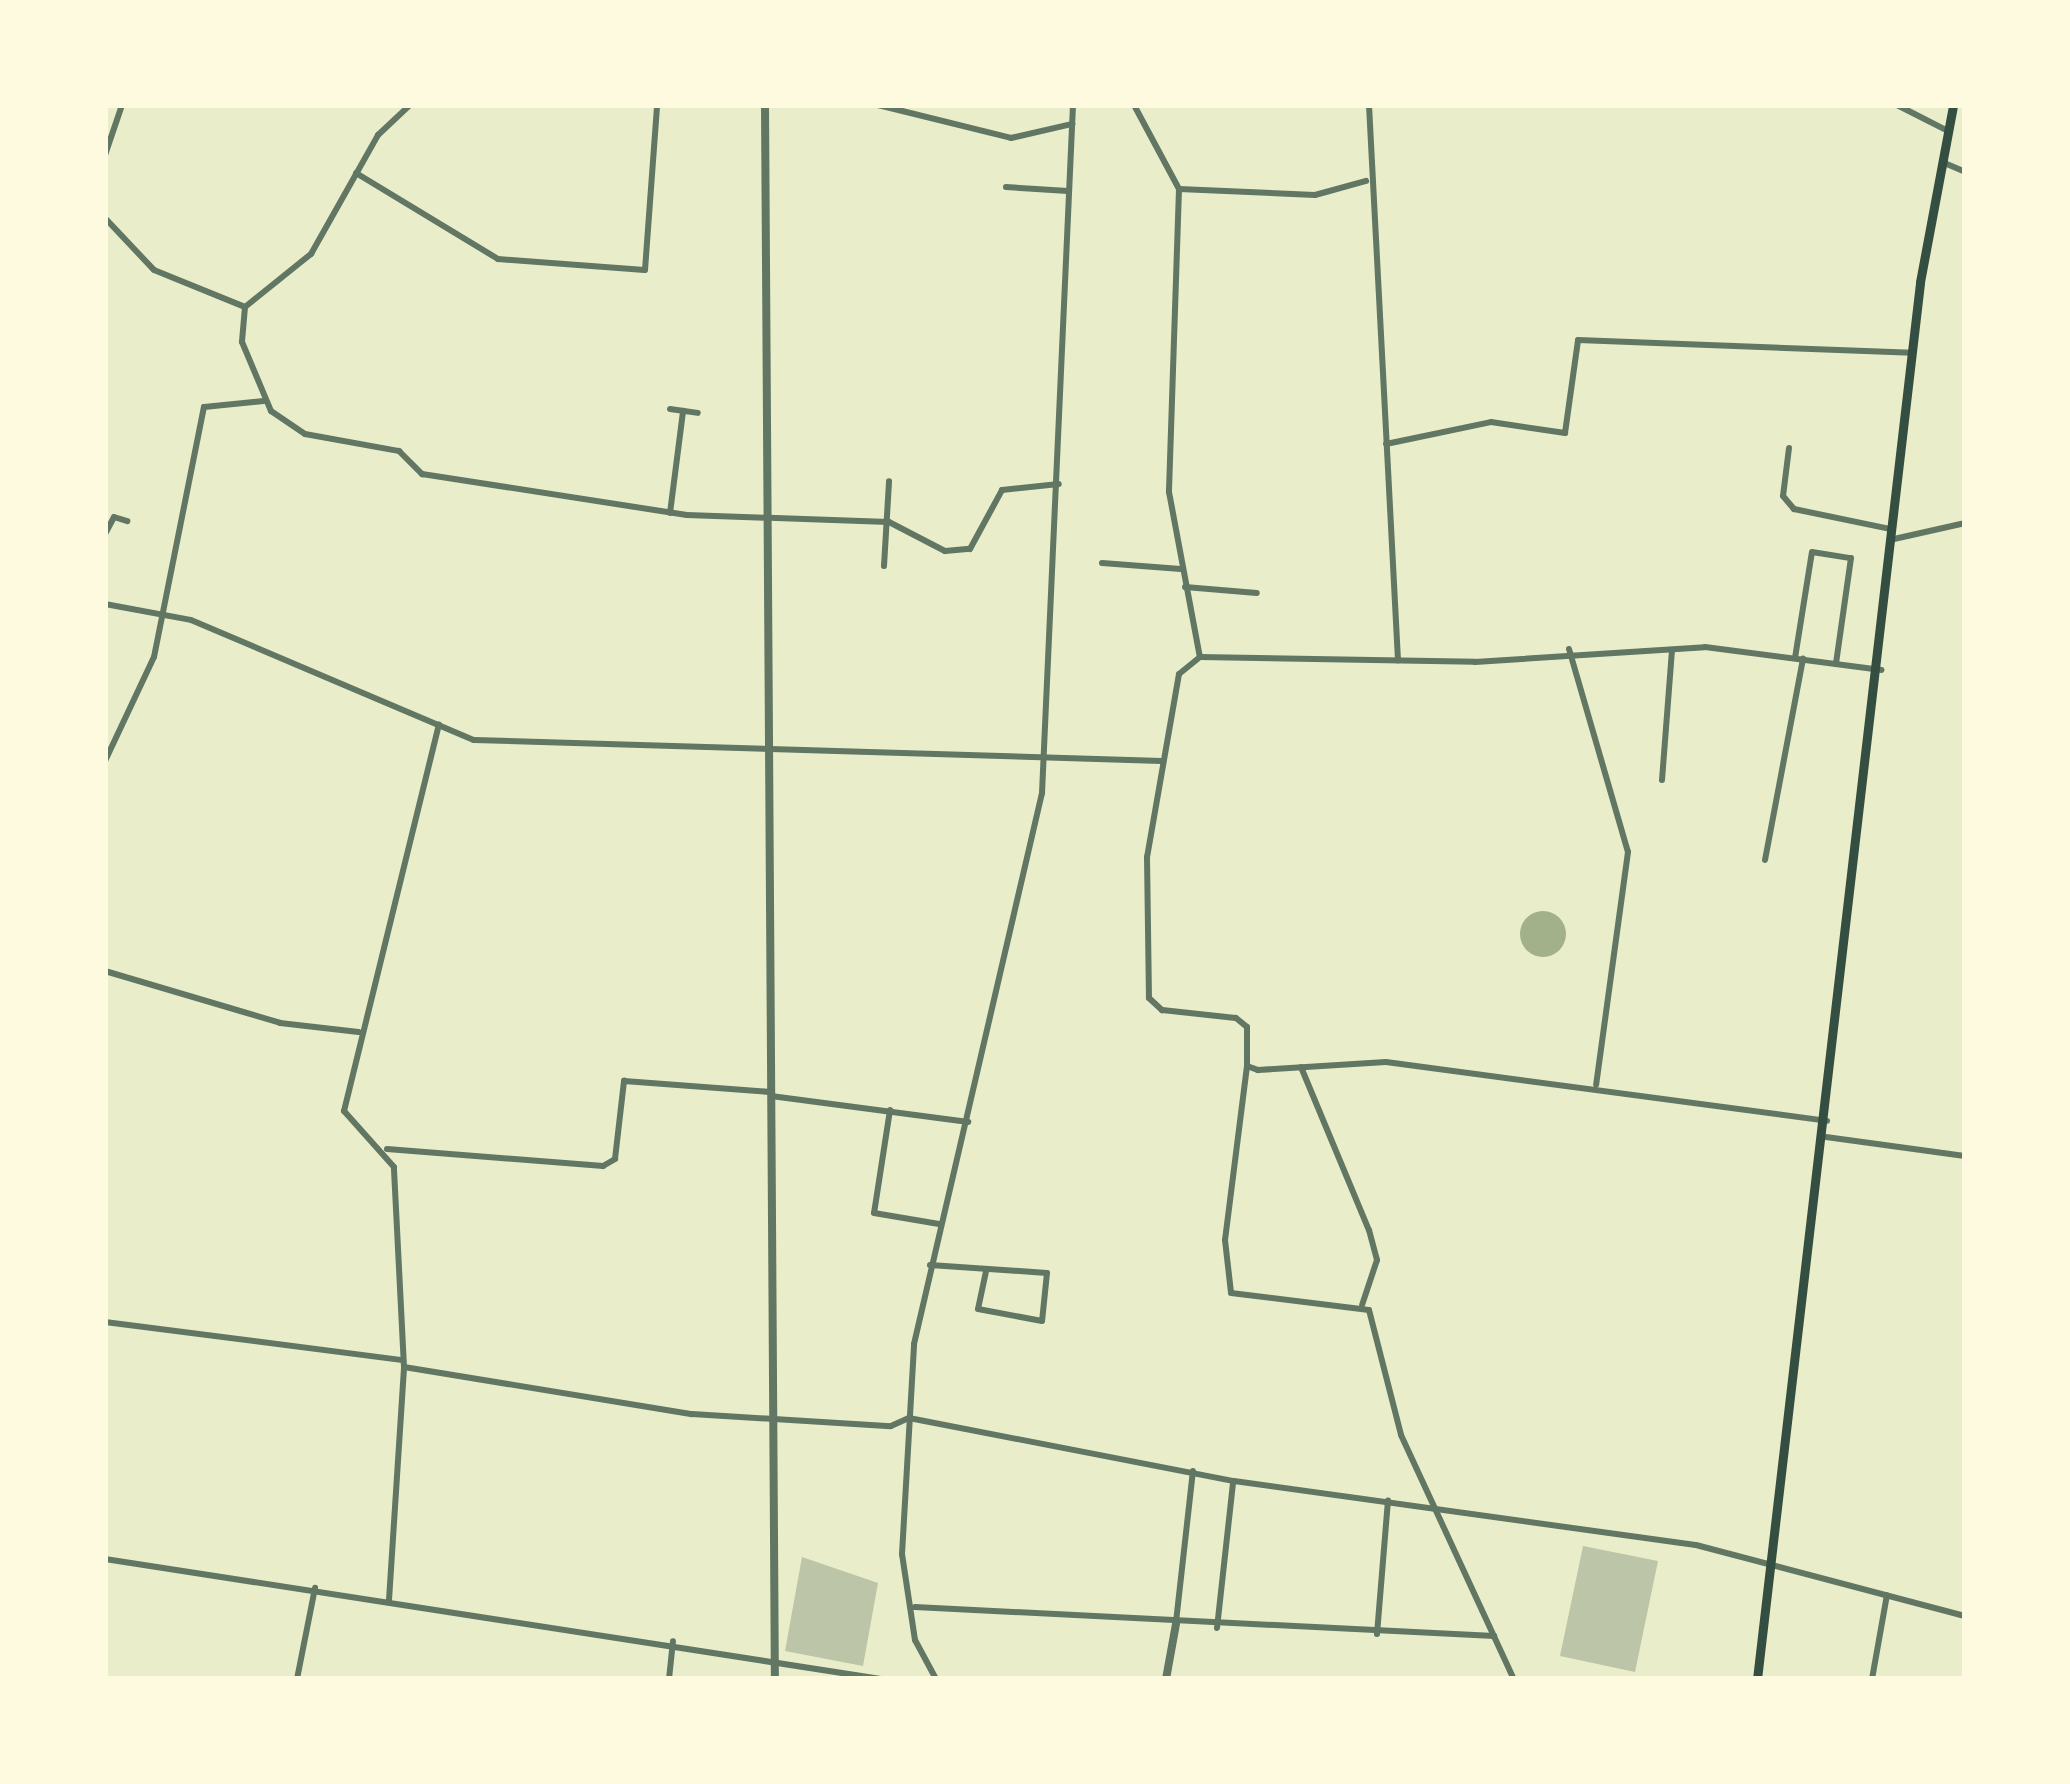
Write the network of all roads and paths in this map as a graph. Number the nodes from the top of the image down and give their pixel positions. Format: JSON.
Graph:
{"nodes":[{"id":1,"x":122,"y":105,"type":"edge"},
{"id":2,"x":410,"y":105,"type":"edge"},
{"id":3,"x":657,"y":105,"type":"edge"},
{"id":4,"x":765,"y":105,"type":"edge"},
{"id":5,"x":878,"y":105,"type":"edge"},
{"id":6,"x":911,"y":105,"type":"edge"},
{"id":7,"x":1073,"y":105,"type":"edge"},
{"id":8,"x":1134,"y":105,"type":"edge"},
{"id":9,"x":1369,"y":105,"type":"edge"},
{"id":10,"x":1898,"y":105,"type":"edge"},
{"id":11,"x":1953,"y":105,"type":"edge"},
{"id":12,"x":910,"y":116,"type":"junction"},
{"id":13,"x":1072,"y":124,"type":"junction"},
{"id":14,"x":1948,"y":130,"type":"junction"},
{"id":15,"x":105,"y":155,"type":"edge"},
{"id":16,"x":1942,"y":162,"type":"junction"},
{"id":17,"x":1965,"y":172,"type":"edge"},
{"id":18,"x":356,"y":173,"type":"junction"},
{"id":19,"x":1367,"y":181,"type":"junction"},
{"id":20,"x":1006,"y":187,"type":"dead end"},
{"id":21,"x":1179,"y":190,"type":"junction"},
{"id":22,"x":1070,"y":191,"type":"junction"},
{"id":23,"x":105,"y":218,"type":"edge"},
{"id":24,"x":245,"y":307,"type":"junction"},
{"id":25,"x":1912,"y":353,"type":"junction"},
{"id":26,"x":264,"y":401,"type":"junction"},
{"id":27,"x":670,"y":410,"type":"dead end"},
{"id":28,"x":683,"y":411,"type":"junction"},
{"id":29,"x":698,"y":413,"type":"dead end"},
{"id":30,"x":1386,"y":443,"type":"junction"},
{"id":31,"x":1789,"y":448,"type":"dead end"},
{"id":32,"x":677,"y":459,"type":"junction"},
{"id":33,"x":691,"y":461,"type":"dead end"},
{"id":34,"x":889,"y":481,"type":"dead end"},
{"id":35,"x":1059,"y":484,"type":"junction"},
{"id":36,"x":670,"y":513,"type":"junction"},
{"id":37,"x":767,"y":518,"type":"junction"},
{"id":38,"x":127,"y":520,"type":"dead end"},
{"id":39,"x":889,"y":522,"type":"junction"},
{"id":40,"x":1965,"y":523,"type":"edge"},
{"id":41,"x":105,"y":534,"type":"edge"},
{"id":42,"x":1895,"y":535,"type":"junction"},
{"id":43,"x":1102,"y":562,"type":"dead end"},
{"id":44,"x":884,"y":566,"type":"dead end"},
{"id":45,"x":1181,"y":569,"type":"junction"},
{"id":46,"x":1185,"y":587,"type":"junction"},
{"id":47,"x":1257,"y":593,"type":"dead end"},
{"id":48,"x":105,"y":604,"type":"edge"},
{"id":49,"x":164,"y":615,"type":"junction"},
{"id":50,"x":1569,"y":650,"type":"junction"},
{"id":51,"x":1672,"y":650,"type":"junction"},
{"id":52,"x":1200,"y":657,"type":"junction"},
{"id":53,"x":1799,"y":659,"type":"junction"},
{"id":54,"x":1398,"y":660,"type":"junction"},
{"id":55,"x":1836,"y":664,"type":"junction"},
{"id":56,"x":1882,"y":670,"type":"junction"},
{"id":57,"x":439,"y":724,"type":"junction"},
{"id":58,"x":769,"y":744,"type":"junction"},
{"id":59,"x":1046,"y":752,"type":"junction"},
{"id":60,"x":105,"y":761,"type":"edge"},
{"id":61,"x":1162,"y":761,"type":"junction"},
{"id":62,"x":1662,"y":780,"type":"dead end"},
{"id":63,"x":1766,"y":860,"type":"dead end"},
{"id":64,"x":105,"y":971,"type":"edge"},
{"id":65,"x":358,"y":1032,"type":"junction"},
{"id":66,"x":1247,"y":1066,"type":"junction"},
{"id":67,"x":1301,"y":1067,"type":"junction"},
{"id":68,"x":1595,"y":1085,"type":"junction"},
{"id":69,"x":771,"y":1094,"type":"junction"},
{"id":70,"x":890,"y":1109,"type":"junction"},
{"id":71,"x":1827,"y":1121,"type":"junction"},
{"id":72,"x":968,"y":1122,"type":"junction"},
{"id":73,"x":1826,"y":1136,"type":"junction"},
{"id":74,"x":386,"y":1150,"type":"junction"},
{"id":75,"x":1965,"y":1156,"type":"edge"},
{"id":76,"x":939,"y":1224,"type":"junction"},
{"id":77,"x":930,"y":1264,"type":"junction"},
{"id":78,"x":986,"y":1271,"type":"junction"},
{"id":79,"x":1363,"y":1305,"type":"junction"},
{"id":80,"x":105,"y":1322,"type":"edge"},
{"id":81,"x":404,"y":1364,"type":"junction"},
{"id":82,"x":773,"y":1418,"type":"junction"},
{"id":83,"x":909,"y":1418,"type":"junction"},
{"id":84,"x":1193,"y":1471,"type":"junction"},
{"id":85,"x":1234,"y":1481,"type":"junction"},
{"id":86,"x":1388,"y":1500,"type":"junction"},
{"id":87,"x":1432,"y":1504,"type":"junction"},
{"id":88,"x":105,"y":1558,"type":"edge"},
{"id":89,"x":1772,"y":1563,"type":"junction"},
{"id":90,"x":315,"y":1588,"type":"junction"},
{"id":91,"x":1887,"y":1595,"type":"junction"},
{"id":92,"x":388,"y":1600,"type":"junction"},
{"id":93,"x":915,"y":1607,"type":"junction"},
{"id":94,"x":1965,"y":1616,"type":"edge"},
{"id":95,"x":1176,"y":1624,"type":"junction"},
{"id":96,"x":1217,"y":1628,"type":"junction"},
{"id":97,"x":1377,"y":1634,"type":"junction"},
{"id":98,"x":1493,"y":1636,"type":"junction"},
{"id":99,"x":673,"y":1641,"type":"junction"},
{"id":100,"x":774,"y":1658,"type":"junction"},
{"id":101,"x":297,"y":1679,"type":"edge"},
{"id":102,"x":670,"y":1679,"type":"edge"},
{"id":103,"x":775,"y":1679,"type":"edge"},
{"id":104,"x":881,"y":1679,"type":"edge"},
{"id":105,"x":936,"y":1679,"type":"edge"},
{"id":106,"x":1166,"y":1679,"type":"edge"},
{"id":107,"x":1514,"y":1679,"type":"edge"},
{"id":108,"x":1757,"y":1679,"type":"edge"},
{"id":109,"x":1872,"y":1679,"type":"edge"}],
"edges":[{"from":1,"to":15,"type":"street"},
{"from":2,"to":18,"type":"street"},
{"from":3,"to":18,"type":"street"},
{"from":4,"to":37,"type":"street"},
{"from":5,"to":12,"type":"street"},
{"from":6,"to":12,"type":"street"},
{"from":7,"to":13,"type":"street"},
{"from":8,"to":21,"type":"street"},
{"from":9,"to":19,"type":"street"},
{"from":10,"to":14,"type":"street"},
{"from":11,"to":14,"type":"main road"},
{"from":12,"to":13,"type":"street"},
{"from":13,"to":22,"type":"street"},
{"from":14,"to":16,"type":"main road"},
{"from":16,"to":17,"type":"street"},
{"from":16,"to":25,"type":"main road"},
{"from":18,"to":24,"type":"street"},
{"from":19,"to":21,"type":"street"},
{"from":19,"to":30,"type":"street"},
{"from":20,"to":22,"type":"street"},
{"from":21,"to":45,"type":"street"},
{"from":22,"to":35,"type":"street"},
{"from":23,"to":24,"type":"street"},
{"from":24,"to":26,"type":"street"},
{"from":25,"to":30,"type":"street"},
{"from":25,"to":42,"type":"main road"},
{"from":26,"to":36,"type":"street"},
{"from":26,"to":49,"type":"street"},
{"from":27,"to":28,"type":"street"},
{"from":28,"to":29,"type":"street"},
{"from":28,"to":32,"type":"street"},
{"from":30,"to":54,"type":"street"},
{"from":31,"to":42,"type":"street"},
{"from":32,"to":33,"type":"street"},
{"from":32,"to":36,"type":"street"},
{"from":34,"to":39,"type":"street"},
{"from":35,"to":39,"type":"street"},
{"from":35,"to":59,"type":"street"},
{"from":36,"to":37,"type":"street"},
{"from":37,"to":39,"type":"street"},
{"from":37,"to":58,"type":"street"},
{"from":38,"to":41,"type":"street"},
{"from":39,"to":44,"type":"street"},
{"from":40,"to":42,"type":"street"},
{"from":42,"to":56,"type":"main road"},
{"from":43,"to":45,"type":"street"},
{"from":45,"to":46,"type":"street"},
{"from":46,"to":47,"type":"street"},
{"from":46,"to":52,"type":"street"},
{"from":48,"to":49,"type":"street"},
{"from":49,"to":57,"type":"street"},
{"from":49,"to":60,"type":"street"},
{"from":50,"to":51,"type":"street"},
{"from":50,"to":54,"type":"street"},
{"from":50,"to":68,"type":"street"},
{"from":51,"to":53,"type":"street"},
{"from":51,"to":62,"type":"street"},
{"from":52,"to":54,"type":"street"},
{"from":52,"to":61,"type":"street"},
{"from":53,"to":55,"type":"street"},
{"from":53,"to":55,"type":"street"},
{"from":53,"to":63,"type":"street"},
{"from":55,"to":56,"type":"street"},
{"from":56,"to":71,"type":"main road"},
{"from":57,"to":58,"type":"street"},
{"from":57,"to":65,"type":"street"},
{"from":58,"to":59,"type":"street"},
{"from":58,"to":69,"type":"street"},
{"from":59,"to":61,"type":"street"},
{"from":59,"to":72,"type":"street"},
{"from":61,"to":66,"type":"street"},
{"from":64,"to":65,"type":"street"},
{"from":65,"to":74,"type":"street"},
{"from":66,"to":67,"type":"street"},
{"from":66,"to":79,"type":"street"},
{"from":67,"to":68,"type":"street"},
{"from":67,"to":79,"type":"street"},
{"from":68,"to":71,"type":"street"},
{"from":69,"to":70,"type":"street"},
{"from":69,"to":74,"type":"street"},
{"from":69,"to":82,"type":"street"},
{"from":70,"to":72,"type":"street"},
{"from":70,"to":76,"type":"street"},
{"from":71,"to":73,"type":"main road"},
{"from":72,"to":76,"type":"street"},
{"from":73,"to":75,"type":"street"},
{"from":73,"to":89,"type":"main road"},
{"from":74,"to":81,"type":"street"},
{"from":76,"to":77,"type":"street"},
{"from":77,"to":78,"type":"street"},
{"from":77,"to":83,"type":"street"},
{"from":78,"to":78,"type":"street"},
{"from":79,"to":87,"type":"street"},
{"from":80,"to":81,"type":"street"},
{"from":81,"to":82,"type":"street"},
{"from":81,"to":92,"type":"street"},
{"from":82,"to":83,"type":"street"},
{"from":82,"to":100,"type":"street"},
{"from":83,"to":84,"type":"street"},
{"from":83,"to":93,"type":"street"},
{"from":84,"to":85,"type":"street"},
{"from":84,"to":95,"type":"street"},
{"from":85,"to":86,"type":"street"},
{"from":85,"to":96,"type":"street"},
{"from":86,"to":87,"type":"street"},
{"from":86,"to":97,"type":"street"},
{"from":87,"to":89,"type":"street"},
{"from":87,"to":98,"type":"street"},
{"from":88,"to":90,"type":"street"},
{"from":89,"to":91,"type":"street"},
{"from":89,"to":108,"type":"main road"},
{"from":90,"to":92,"type":"street"},
{"from":90,"to":101,"type":"street"},
{"from":91,"to":94,"type":"street"},
{"from":91,"to":109,"type":"street"},
{"from":92,"to":99,"type":"street"},
{"from":93,"to":95,"type":"street"},
{"from":93,"to":105,"type":"street"},
{"from":95,"to":96,"type":"street"},
{"from":95,"to":106,"type":"street"},
{"from":96,"to":97,"type":"street"},
{"from":97,"to":98,"type":"street"},
{"from":98,"to":107,"type":"street"},
{"from":99,"to":100,"type":"street"},
{"from":99,"to":102,"type":"street"},
{"from":100,"to":103,"type":"street"},
{"from":100,"to":104,"type":"street"}]}
